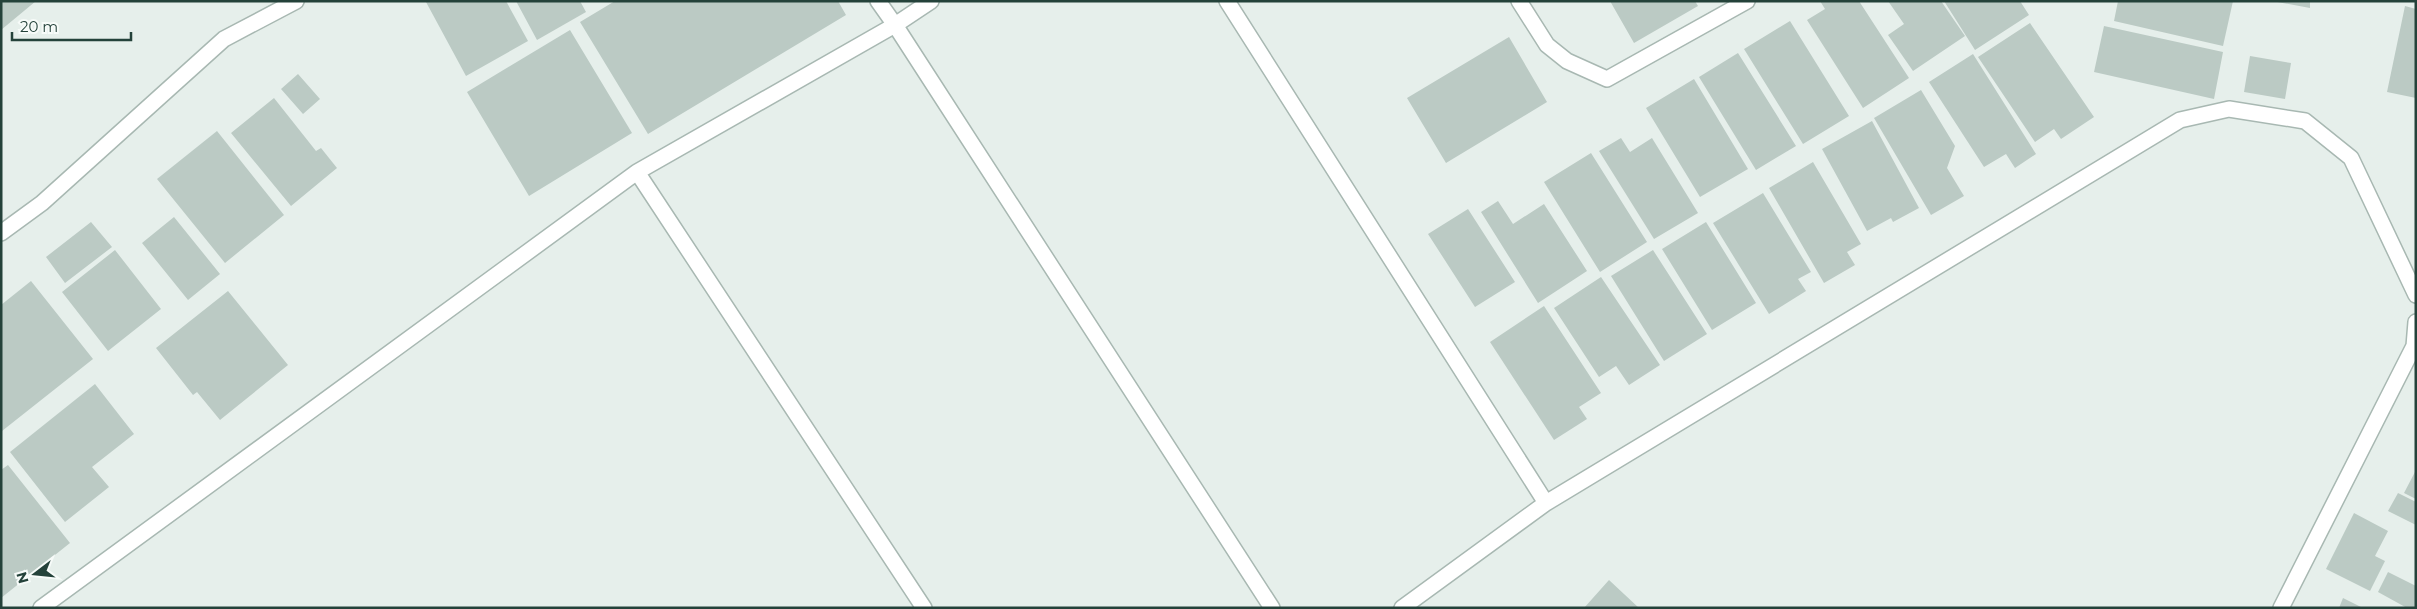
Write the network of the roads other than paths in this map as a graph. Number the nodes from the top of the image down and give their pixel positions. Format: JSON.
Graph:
{"nodes":[{"id":1,"x":296,"y":1,"type":"edge"},
{"id":2,"x":878,"y":1,"type":"edge"},
{"id":3,"x":930,"y":1,"type":"edge"},
{"id":4,"x":1227,"y":1,"type":"edge"},
{"id":5,"x":1519,"y":1,"type":"edge"},
{"id":6,"x":1747,"y":1,"type":"edge"},
{"id":7,"x":895,"y":25,"type":"junction"},
{"id":8,"x":637,"y":172,"type":"junction"},
{"id":9,"x":1,"y":233,"type":"edge"},
{"id":10,"x":2416,"y":295,"type":"edge"},
{"id":11,"x":2416,"y":322,"type":"edge"},
{"id":12,"x":2415,"y":347,"type":"edge"},
{"id":13,"x":1546,"y":503,"type":"junction"},
{"id":14,"x":41,"y":608,"type":"edge"},
{"id":15,"x":924,"y":608,"type":"edge"},
{"id":16,"x":1272,"y":608,"type":"edge"},
{"id":17,"x":1402,"y":608,"type":"edge"},
{"id":18,"x":2281,"y":608,"type":"edge"}],
"edges":[{"from":1,"to":9,"type":"street"},
{"from":2,"to":7,"type":"street"},
{"from":3,"to":7,"type":"street"},
{"from":4,"to":13,"type":"street"},
{"from":5,"to":6,"type":"street"},
{"from":7,"to":8,"type":"street"},
{"from":7,"to":16,"type":"street"},
{"from":8,"to":14,"type":"street"},
{"from":8,"to":15,"type":"street"},
{"from":10,"to":13,"type":"street"},
{"from":11,"to":12,"type":"street"},
{"from":12,"to":18,"type":"street"},
{"from":13,"to":17,"type":"street"}]}
